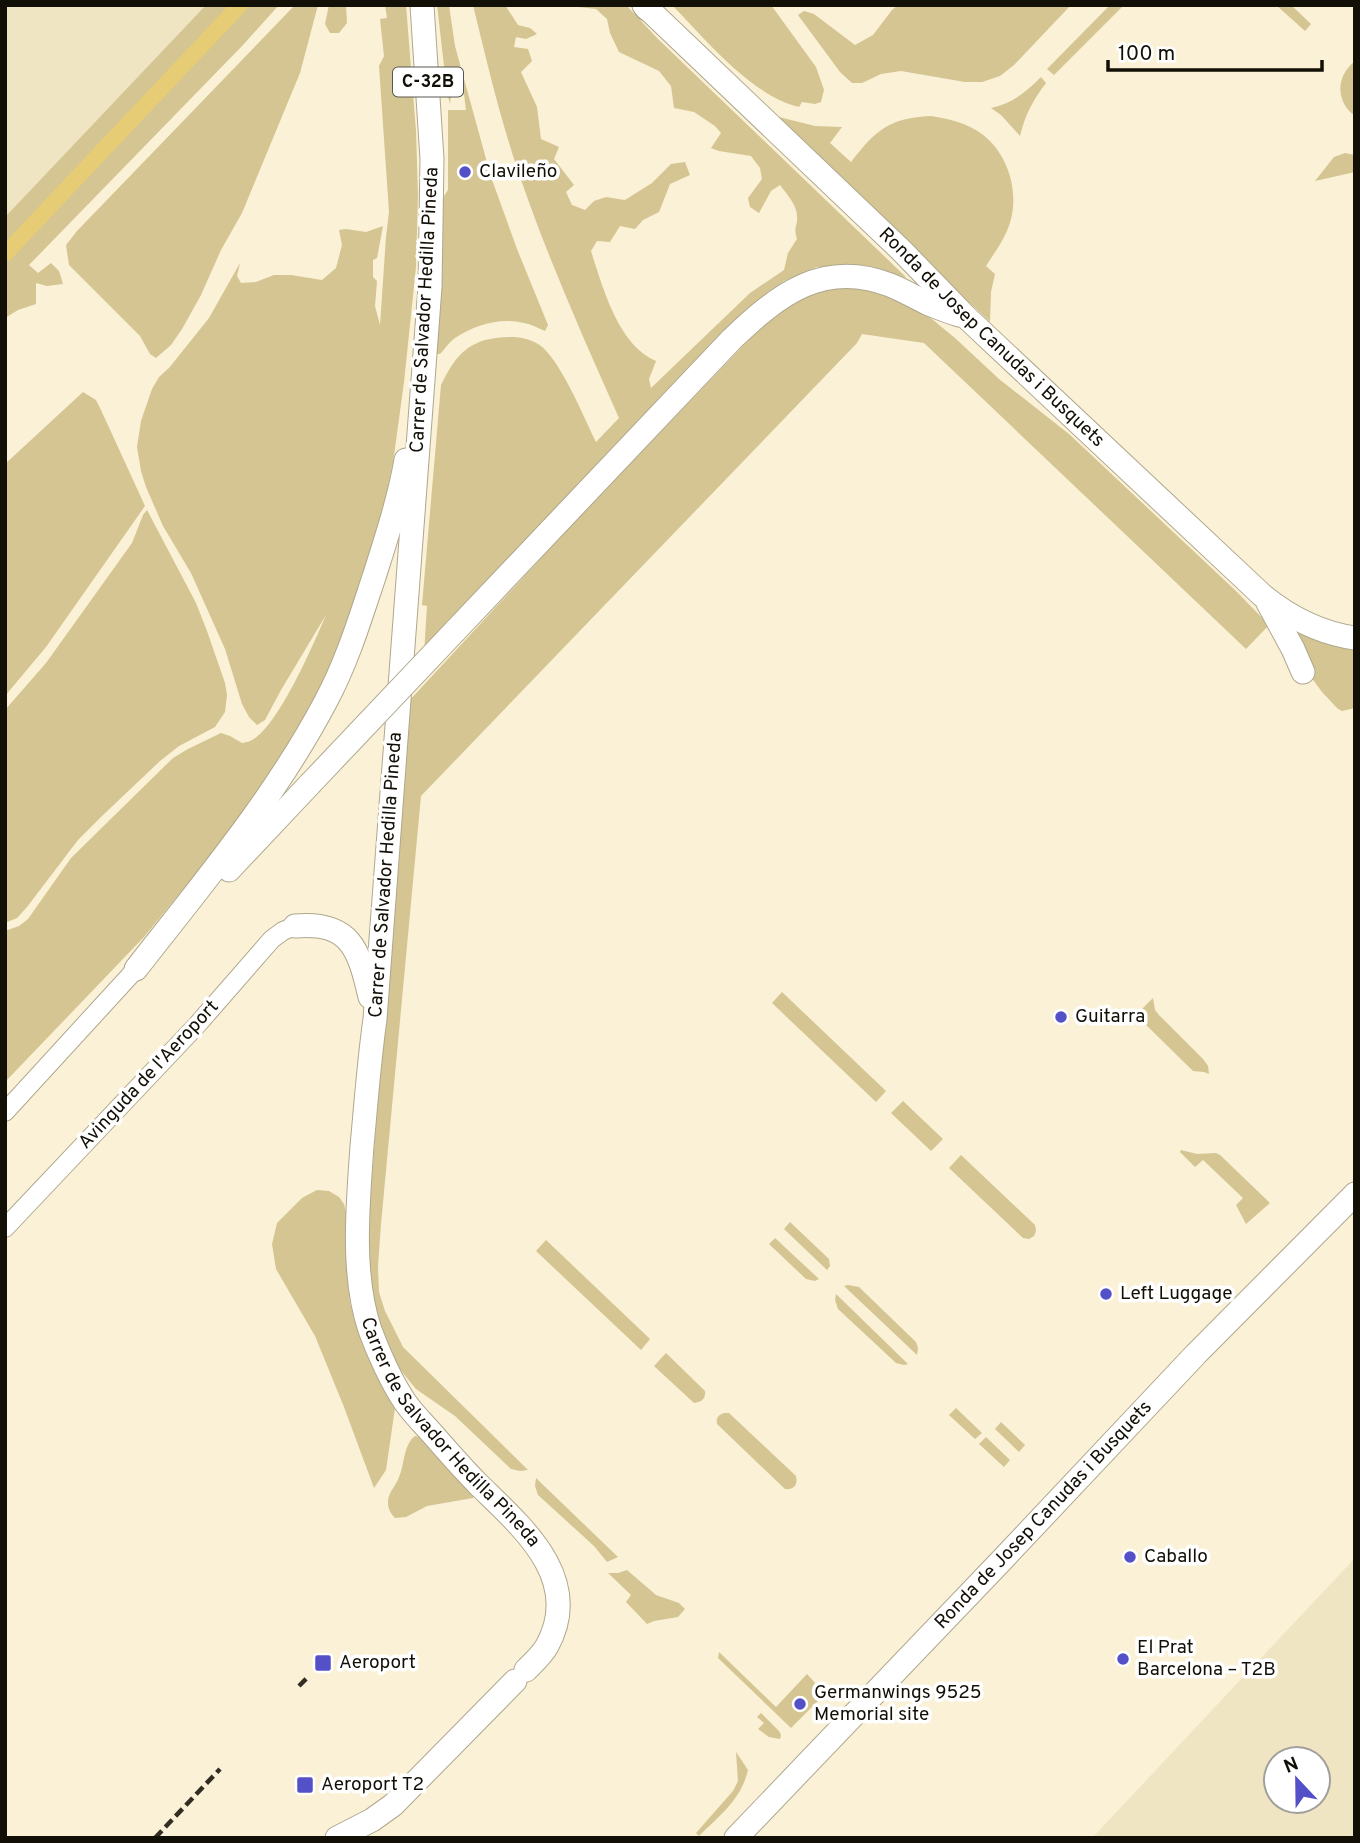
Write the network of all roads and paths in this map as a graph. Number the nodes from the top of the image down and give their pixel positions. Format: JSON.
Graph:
{"nodes":[{"id":1,"x":422,"y":5,"type":"edge"},
{"id":2,"x":645,"y":6,"type":"edge"},
{"id":3,"x":965,"y":317,"type":"junction"},
{"id":4,"x":425,"y":364,"type":"junction"},
{"id":5,"x":1262,"y":595,"type":"junction"},
{"id":6,"x":1355,"y":638,"type":"edge"},
{"id":7,"x":1303,"y":672,"type":"dead end"},
{"id":8,"x":295,"y":926,"type":"joint"},
{"id":9,"x":135,"y":969,"type":"junction"},
{"id":10,"x":375,"y":1019,"type":"junction"},
{"id":11,"x":5,"y":1112,"type":"edge"},
{"id":12,"x":1355,"y":1195,"type":"edge"},
{"id":13,"x":5,"y":1227,"type":"edge"},
{"id":14,"x":337,"y":1838,"type":"edge"},
{"id":15,"x":736,"y":1838,"type":"edge"}],
"edges":[{"from":1,"to":4,"type":"main road","name":"Carrer de Salvador Hedilla Pineda","number":"C-32B"},
{"from":2,"to":3,"type":"main road","name":"Ronda de Josep Canudas i Busquets"},
{"from":3,"to":5,"type":"main road","name":"Ronda de Josep Canudas i Busquets"},
{"from":3,"to":9,"type":"main road","bridge":true},
{"from":4,"to":9,"type":"main road"},
{"from":4,"to":10,"type":"main road","name":"Carrer de Salvador Hedilla Pineda"},
{"from":5,"to":6,"type":"main road","name":"Ronda de Josep Canudas i Busquets"},
{"from":5,"to":7,"type":"main road"},
{"from":8,"to":10,"type":"main road"},
{"from":8,"to":13,"type":"street","name":"Avinguda de l'Aeroport"},
{"from":9,"to":11,"type":"street"},
{"from":10,"to":14,"type":"main road","name":"Carrer de Salvador Hedilla Pineda"},
{"from":12,"to":15,"type":"main road","name":"Ronda de Josep Canudas i Busquets"}]}
